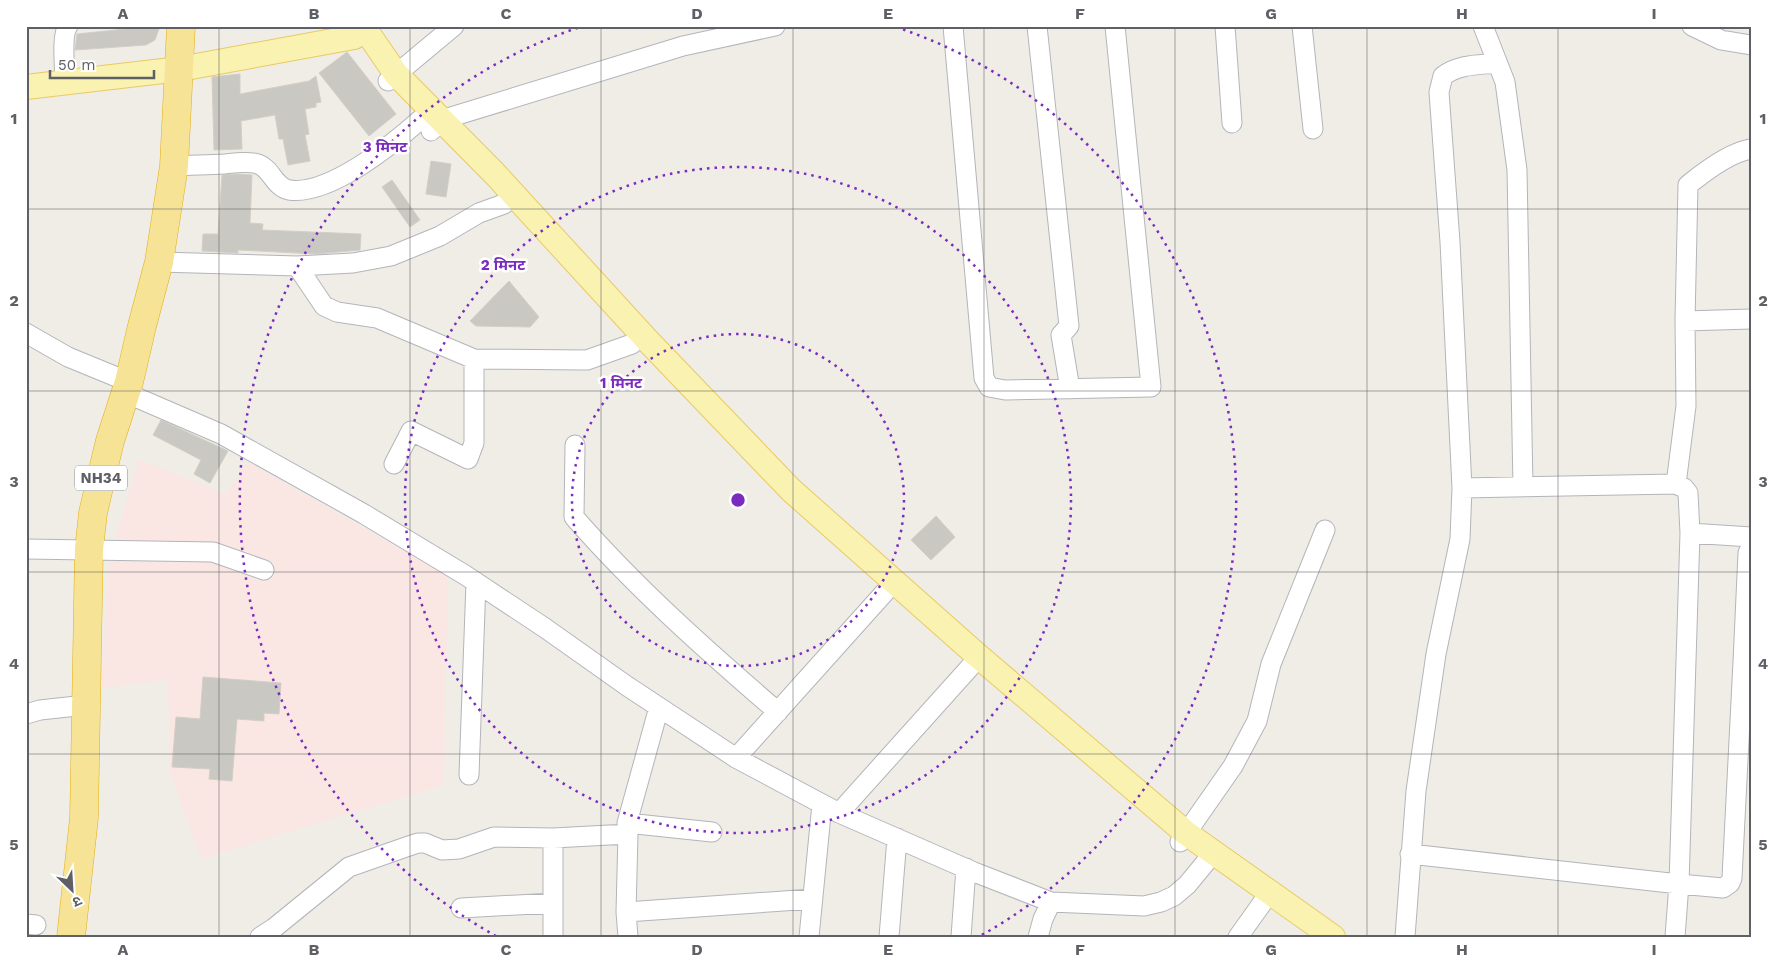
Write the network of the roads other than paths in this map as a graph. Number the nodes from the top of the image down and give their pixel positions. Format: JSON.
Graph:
{"nodes":[{"id":1,"x":68,"y":26,"type":"edge"},
{"id":2,"x":181,"y":26,"type":"edge"},
{"id":3,"x":454,"y":26,"type":"edge"},
{"id":4,"x":775,"y":26,"type":"edge"},
{"id":5,"x":953,"y":26,"type":"edge"},
{"id":6,"x":1037,"y":26,"type":"edge"},
{"id":7,"x":1115,"y":26,"type":"edge"},
{"id":8,"x":1225,"y":26,"type":"edge"},
{"id":9,"x":1302,"y":26,"type":"edge"},
{"id":10,"x":1483,"y":26,"type":"edge"},
{"id":11,"x":1703,"y":29,"type":"edge"},
{"id":12,"x":354,"y":30,"type":"edge"},
{"id":13,"x":1751,"y":45,"type":"edge"},
{"id":14,"x":1497,"y":63,"type":"junction"},
{"id":15,"x":180,"y":69,"type":"junction"},
{"id":16,"x":392,"y":78,"type":"junction"},
{"id":17,"x":65,"y":82,"type":"junction"},
{"id":18,"x":26,"y":87,"type":"edge"},
{"id":19,"x":1232,"y":123,"type":"dead end"},
{"id":20,"x":431,"y":124,"type":"junction"},
{"id":21,"x":1312,"y":129,"type":"dead end"},
{"id":22,"x":1751,"y":148,"type":"edge"},
{"id":23,"x":174,"y":166,"type":"junction"},
{"id":24,"x":504,"y":204,"type":"junction"},
{"id":25,"x":159,"y":262,"type":"junction"},
{"id":26,"x":297,"y":266,"type":"junction"},
{"id":27,"x":1751,"y":319,"type":"edge"},
{"id":28,"x":1685,"y":320,"type":"junction"},
{"id":29,"x":26,"y":333,"type":"edge"},
{"id":30,"x":632,"y":344,"type":"junction"},
{"id":31,"x":474,"y":359,"type":"junction"},
{"id":32,"x":128,"y":387,"type":"junction"},
{"id":33,"x":1070,"y":389,"type":"junction"},
{"id":34,"x":575,"y":445,"type":"dead end"},
{"id":35,"x":394,"y":464,"type":"dead end"},
{"id":36,"x":1676,"y":484,"type":"junction"},
{"id":37,"x":1523,"y":487,"type":"junction"},
{"id":38,"x":1462,"y":488,"type":"junction"},
{"id":39,"x":1325,"y":530,"type":"dead end"},
{"id":40,"x":1690,"y":533,"type":"junction"},
{"id":41,"x":1751,"y":537,"type":"edge"},
{"id":42,"x":1751,"y":548,"type":"edge"},
{"id":43,"x":26,"y":549,"type":"edge"},
{"id":44,"x":89,"y":549,"type":"junction"},
{"id":45,"x":264,"y":570,"type":"dead end"},
{"id":46,"x":476,"y":582,"type":"junction"},
{"id":47,"x":885,"y":592,"type":"junction"},
{"id":48,"x":1747,"y":663,"type":"edge"},
{"id":49,"x":972,"y":666,"type":"junction"},
{"id":50,"x":86,"y":705,"type":"junction"},
{"id":51,"x":658,"y":707,"type":"junction"},
{"id":52,"x":778,"y":712,"type":"junction"},
{"id":53,"x":26,"y":714,"type":"edge"},
{"id":54,"x":736,"y":758,"type":"junction"},
{"id":55,"x":468,"y":775,"type":"dead end"},
{"id":56,"x":822,"y":804,"type":"junction"},
{"id":57,"x":839,"y":813,"type":"junction"},
{"id":58,"x":628,"y":829,"type":"junction"},
{"id":59,"x":712,"y":832,"type":"dead end"},
{"id":60,"x":1183,"y":837,"type":"junction"},
{"id":61,"x":553,"y":838,"type":"junction"},
{"id":62,"x":897,"y":838,"type":"junction"},
{"id":63,"x":1410,"y":854,"type":"junction"},
{"id":64,"x":1206,"y":862,"type":"junction"},
{"id":65,"x":966,"y":868,"type":"junction"},
{"id":66,"x":1679,"y":884,"type":"junction"},
{"id":67,"x":812,"y":899,"type":"junction"},
{"id":68,"x":1051,"y":902,"type":"junction"},
{"id":69,"x":1262,"y":902,"type":"junction"},
{"id":70,"x":553,"y":903,"type":"junction"},
{"id":71,"x":461,"y":908,"type":"dead end"},
{"id":72,"x":626,"y":912,"type":"junction"},
{"id":73,"x":72,"y":937,"type":"edge"},
{"id":74,"x":260,"y":937,"type":"edge"},
{"id":75,"x":553,"y":937,"type":"edge"},
{"id":76,"x":628,"y":937,"type":"edge"},
{"id":77,"x":809,"y":937,"type":"edge"},
{"id":78,"x":889,"y":937,"type":"edge"},
{"id":79,"x":960,"y":937,"type":"edge"},
{"id":80,"x":1038,"y":937,"type":"edge"},
{"id":81,"x":1238,"y":937,"type":"edge"},
{"id":82,"x":1314,"y":937,"type":"edge"},
{"id":83,"x":1333,"y":937,"type":"edge"},
{"id":84,"x":1406,"y":937,"type":"edge"},
{"id":85,"x":1675,"y":937,"type":"edge"}],
"edges":[{"from":1,"to":17,"type":"street"},
{"from":2,"to":15,"type":"highway","number":"NH34"},
{"from":3,"to":16,"type":"street"},
{"from":4,"to":20,"type":"street"},
{"from":5,"to":33,"type":"street"},
{"from":6,"to":33,"type":"street"},
{"from":7,"to":33,"type":"street"},
{"from":8,"to":19,"type":"street"},
{"from":9,"to":21,"type":"street"},
{"from":10,"to":14,"type":"street"},
{"from":11,"to":13,"type":"street"},
{"from":12,"to":15,"type":"main road"},
{"from":12,"to":16,"type":"main road"},
{"from":14,"to":37,"type":"street"},
{"from":14,"to":38,"type":"street"},
{"from":15,"to":17,"type":"main road"},
{"from":15,"to":23,"type":"highway","number":"NH34"},
{"from":16,"to":20,"type":"main road"},
{"from":17,"to":18,"type":"main road"},
{"from":20,"to":23,"type":"street"},
{"from":20,"to":24,"type":"main road"},
{"from":20,"to":60,"type":"main road"},
{"from":22,"to":28,"type":"street"},
{"from":23,"to":25,"type":"highway","number":"NH34"},
{"from":24,"to":26,"type":"street"},
{"from":24,"to":30,"type":"main road"},
{"from":25,"to":26,"type":"street"},
{"from":25,"to":32,"type":"highway","number":"NH34"},
{"from":26,"to":31,"type":"street"},
{"from":27,"to":28,"type":"street"},
{"from":28,"to":36,"type":"street"},
{"from":29,"to":32,"type":"street"},
{"from":30,"to":31,"type":"street"},
{"from":30,"to":47,"type":"main road"},
{"from":31,"to":35,"type":"street"},
{"from":32,"to":44,"type":"highway","number":"NH34"},
{"from":32,"to":46,"type":"street"},
{"from":34,"to":52,"type":"street"},
{"from":36,"to":37,"type":"street"},
{"from":36,"to":40,"type":"street"},
{"from":37,"to":38,"type":"street"},
{"from":38,"to":63,"type":"street"},
{"from":39,"to":60,"type":"street"},
{"from":40,"to":41,"type":"street"},
{"from":40,"to":66,"type":"street"},
{"from":42,"to":48,"type":"street"},
{"from":43,"to":44,"type":"street"},
{"from":44,"to":45,"type":"street"},
{"from":44,"to":50,"type":"highway","number":"NH34"},
{"from":46,"to":51,"type":"street"},
{"from":46,"to":55,"type":"street"},
{"from":47,"to":49,"type":"main road"},
{"from":47,"to":52,"type":"street"},
{"from":48,"to":66,"type":"street"},
{"from":49,"to":57,"type":"street"},
{"from":49,"to":60,"type":"main road"},
{"from":50,"to":53,"type":"street"},
{"from":50,"to":73,"type":"highway","number":"NH34"},
{"from":51,"to":54,"type":"street"},
{"from":51,"to":58,"type":"street"},
{"from":52,"to":54,"type":"street"},
{"from":54,"to":56,"type":"street"},
{"from":56,"to":57,"type":"street"},
{"from":56,"to":67,"type":"street"},
{"from":57,"to":62,"type":"street"},
{"from":58,"to":59,"type":"street"},
{"from":58,"to":61,"type":"street"},
{"from":58,"to":72,"type":"street"},
{"from":60,"to":64,"type":"main road"},
{"from":60,"to":83,"type":"main road"},
{"from":61,"to":70,"type":"street"},
{"from":61,"to":74,"type":"street"},
{"from":62,"to":65,"type":"street"},
{"from":62,"to":78,"type":"street"},
{"from":63,"to":66,"type":"street"},
{"from":63,"to":84,"type":"street"},
{"from":64,"to":68,"type":"street"},
{"from":64,"to":69,"type":"main road"},
{"from":65,"to":68,"type":"street"},
{"from":65,"to":79,"type":"street"},
{"from":66,"to":85,"type":"street"},
{"from":67,"to":72,"type":"street"},
{"from":67,"to":77,"type":"street"},
{"from":68,"to":80,"type":"street"},
{"from":69,"to":81,"type":"street"},
{"from":69,"to":82,"type":"main road"},
{"from":70,"to":71,"type":"street"},
{"from":70,"to":75,"type":"street"},
{"from":72,"to":76,"type":"street"}]}
